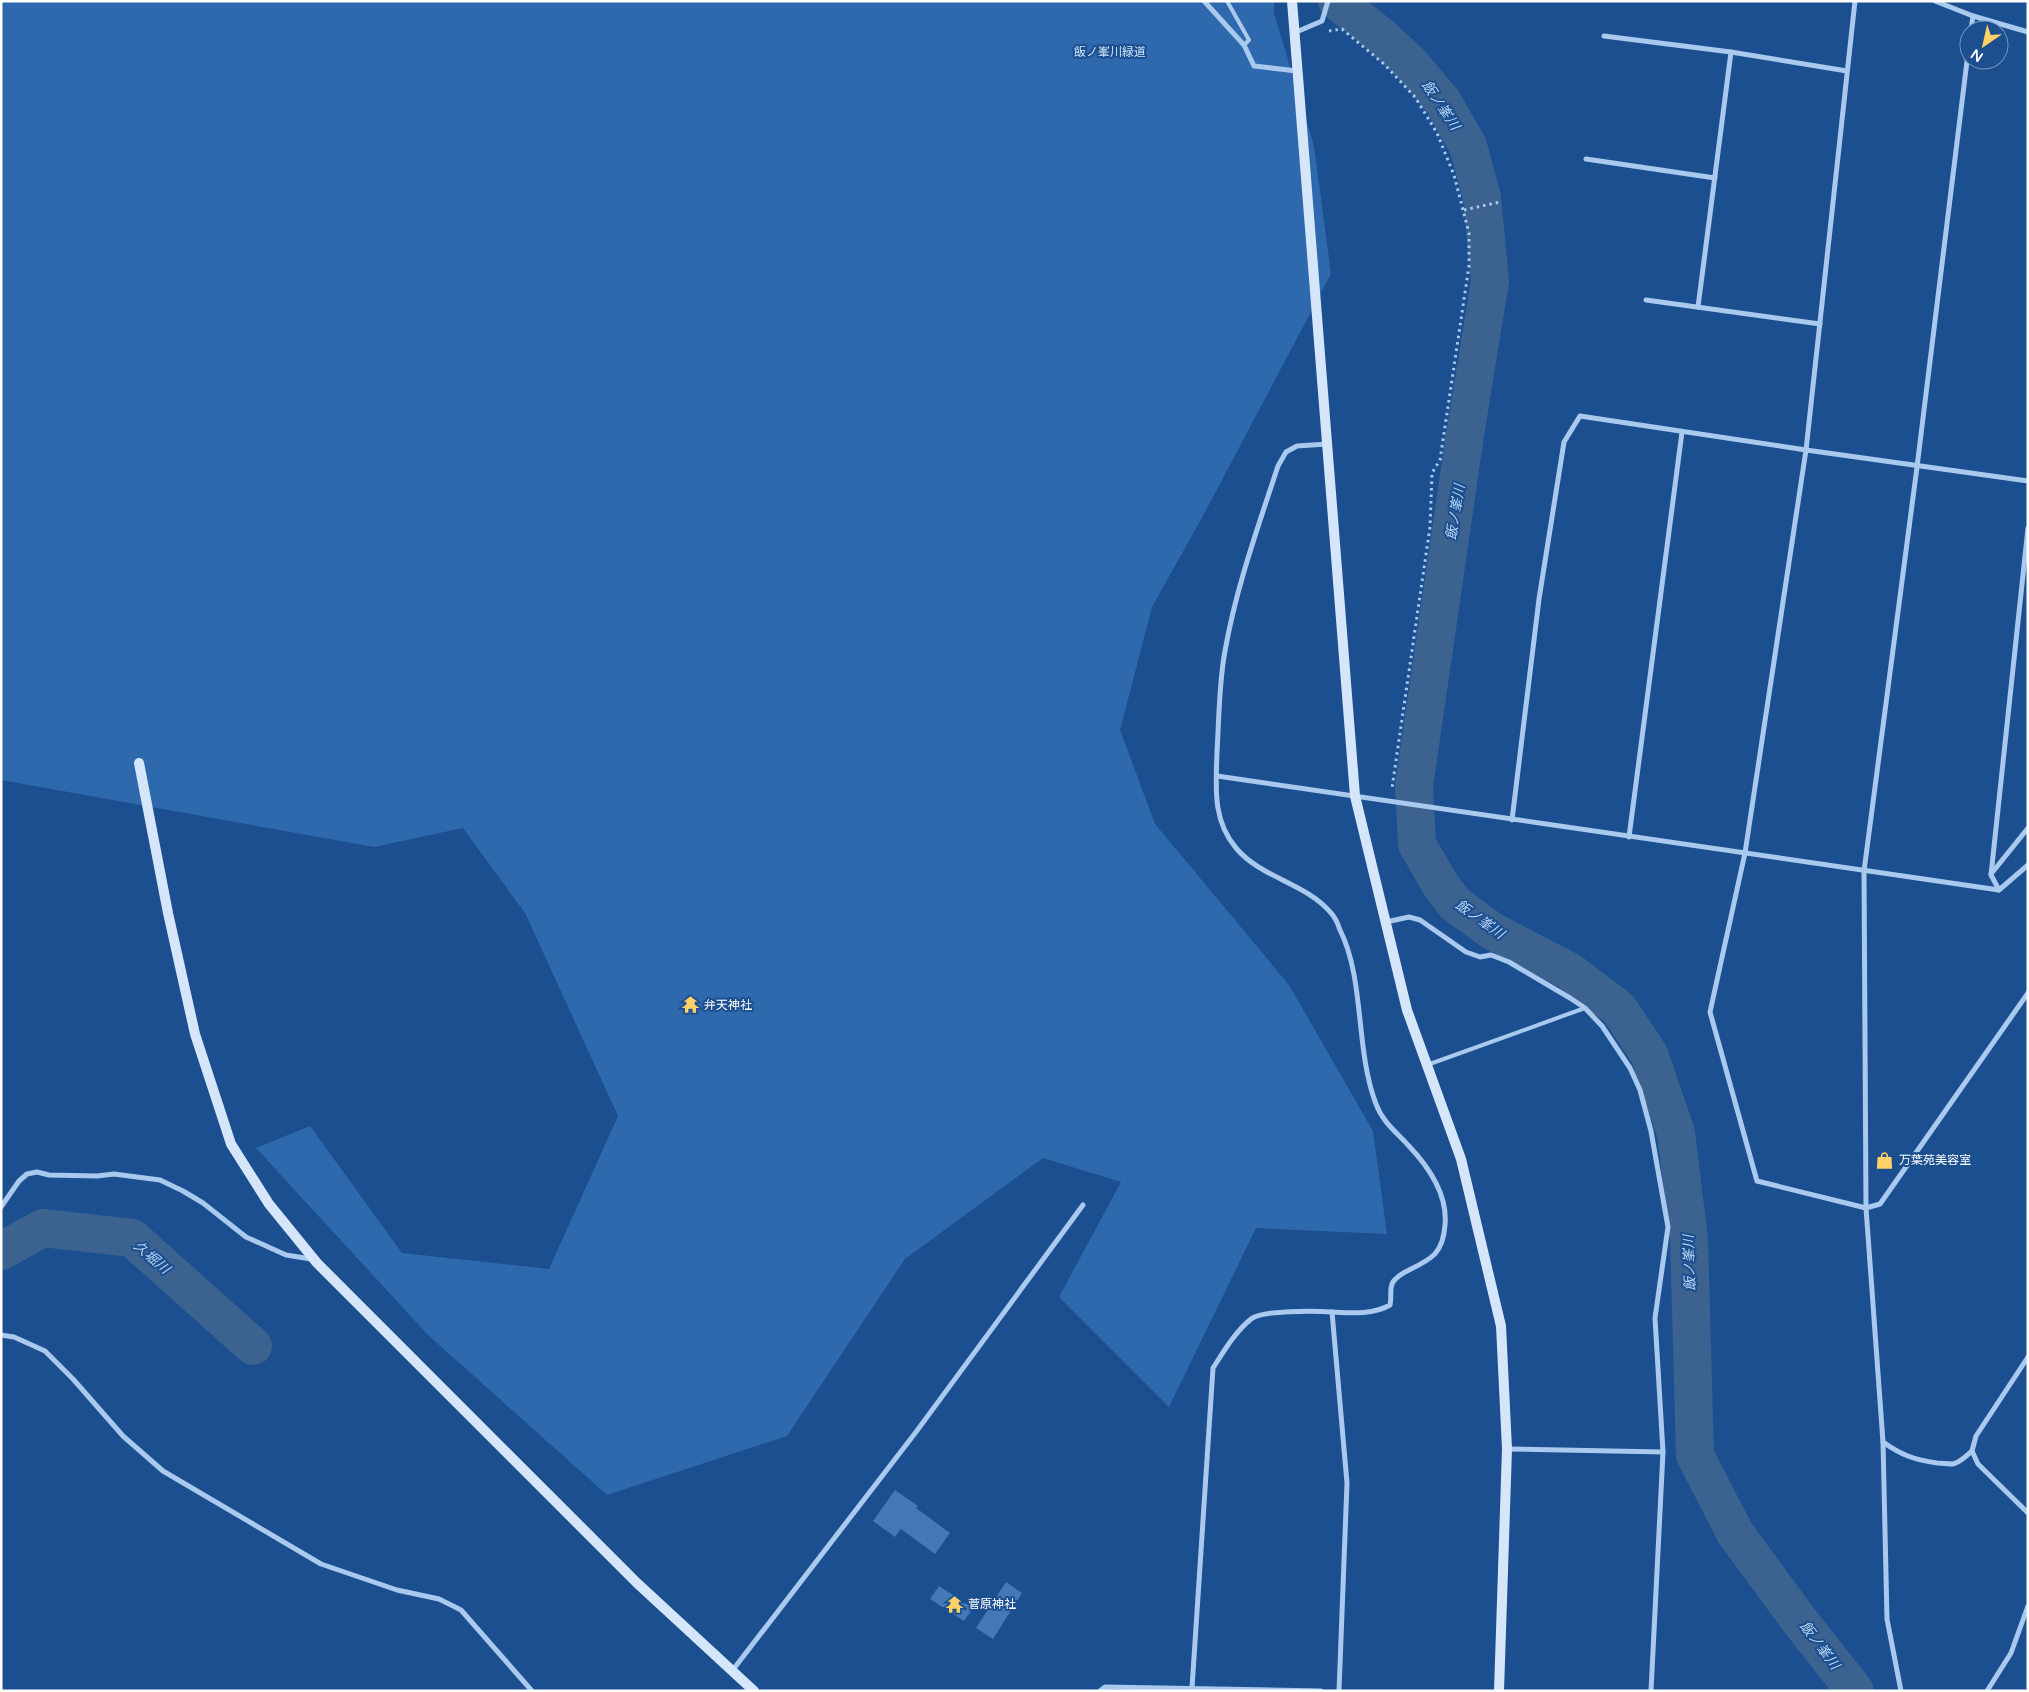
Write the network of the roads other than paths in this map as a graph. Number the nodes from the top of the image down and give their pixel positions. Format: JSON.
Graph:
{"nodes":[{"id":1,"x":1204,"y":1,"type":"edge"},
{"id":2,"x":1227,"y":1,"type":"edge"},
{"id":3,"x":1292,"y":1,"type":"edge"},
{"id":4,"x":1328,"y":1,"type":"edge"},
{"id":5,"x":1855,"y":1,"type":"edge"},
{"id":6,"x":1935,"y":1,"type":"edge"},
{"id":7,"x":1973,"y":16,"type":"junction"},
{"id":8,"x":1972,"y":20,"type":"edge"},
{"id":9,"x":2028,"y":32,"type":"edge"},
{"id":10,"x":1294,"y":33,"type":"junction"},
{"id":11,"x":1604,"y":36,"type":"dead end"},
{"id":12,"x":1244,"y":45,"type":"junction"},
{"id":13,"x":1731,"y":52,"type":"junction"},
{"id":14,"x":1966,"y":70,"type":"edge"},
{"id":15,"x":1297,"y":71,"type":"junction"},
{"id":16,"x":1847,"y":71,"type":"junction"},
{"id":17,"x":1586,"y":159,"type":"dead end"},
{"id":18,"x":1715,"y":178,"type":"junction"},
{"id":19,"x":1646,"y":300,"type":"dead end"},
{"id":20,"x":1698,"y":307,"type":"junction"},
{"id":21,"x":1820,"y":324,"type":"junction"},
{"id":22,"x":1682,"y":432,"type":"junction"},
{"id":23,"x":1327,"y":444,"type":"junction"},
{"id":24,"x":1806,"y":450,"type":"junction"},
{"id":25,"x":1917,"y":466,"type":"junction"},
{"id":26,"x":2028,"y":481,"type":"edge"},
{"id":27,"x":2028,"y":528,"type":"edge"},
{"id":28,"x":138,"y":763,"type":"dead end"},
{"id":29,"x":1217,"y":776,"type":"junction"},
{"id":30,"x":1355,"y":796,"type":"junction"},
{"id":31,"x":1512,"y":820,"type":"junction"},
{"id":32,"x":2028,"y":828,"type":"edge"},
{"id":33,"x":1629,"y":837,"type":"junction"},
{"id":34,"x":1745,"y":853,"type":"junction"},
{"id":35,"x":2028,"y":865,"type":"edge"},
{"id":36,"x":1864,"y":871,"type":"junction"},
{"id":37,"x":1991,"y":875,"type":"junction"},
{"id":38,"x":1999,"y":890,"type":"junction"},
{"id":39,"x":1386,"y":922,"type":"junction"},
{"id":40,"x":2028,"y":994,"type":"edge"},
{"id":41,"x":1585,"y":1008,"type":"junction"},
{"id":42,"x":1427,"y":1065,"type":"junction"},
{"id":43,"x":1083,"y":1205,"type":"dead end"},
{"id":44,"x":1,"y":1207,"type":"edge"},
{"id":45,"x":1866,"y":1208,"type":"junction"},
{"id":46,"x":317,"y":1263,"type":"junction"},
{"id":47,"x":1332,"y":1312,"type":"junction"},
{"id":48,"x":1,"y":1335,"type":"edge"},
{"id":49,"x":2028,"y":1357,"type":"edge"},
{"id":50,"x":1883,"y":1442,"type":"junction"},
{"id":51,"x":1507,"y":1449,"type":"junction"},
{"id":52,"x":1972,"y":1451,"type":"junction"},
{"id":53,"x":1663,"y":1452,"type":"junction"},
{"id":54,"x":2028,"y":1513,"type":"edge"},
{"id":55,"x":2028,"y":1606,"type":"edge"},
{"id":56,"x":732,"y":1671,"type":"junction"},
{"id":57,"x":1192,"y":1688,"type":"junction"},
{"id":58,"x":532,"y":1691,"type":"edge"},
{"id":59,"x":754,"y":1691,"type":"edge"},
{"id":60,"x":1100,"y":1691,"type":"edge"},
{"id":61,"x":1321,"y":1691,"type":"edge"},
{"id":62,"x":1339,"y":1691,"type":"edge"},
{"id":63,"x":1499,"y":1691,"type":"edge"},
{"id":64,"x":1651,"y":1691,"type":"edge"},
{"id":65,"x":1901,"y":1691,"type":"edge"},
{"id":66,"x":1987,"y":1691,"type":"edge"}],
"edges":[{"from":1,"to":12,"type":"street"},
{"from":2,"to":12,"type":"lane"},
{"from":3,"to":10,"type":"street"},
{"from":4,"to":10,"type":"street"},
{"from":5,"to":16,"type":"street"},
{"from":6,"to":7,"type":"street"},
{"from":7,"to":8,"type":"street"},
{"from":7,"to":9,"type":"street"},
{"from":10,"to":15,"type":"street"},
{"from":11,"to":13,"type":"street"},
{"from":12,"to":15,"type":"street"},
{"from":13,"to":16,"type":"street"},
{"from":13,"to":18,"type":"street"},
{"from":14,"to":25,"type":"street"},
{"from":15,"to":23,"type":"street"},
{"from":16,"to":21,"type":"street"},
{"from":17,"to":18,"type":"street"},
{"from":18,"to":20,"type":"street"},
{"from":19,"to":20,"type":"street"},
{"from":20,"to":21,"type":"street"},
{"from":21,"to":24,"type":"street"},
{"from":22,"to":24,"type":"street"},
{"from":22,"to":31,"type":"street"},
{"from":22,"to":33,"type":"street"},
{"from":23,"to":29,"type":"street"},
{"from":23,"to":30,"type":"street"},
{"from":24,"to":25,"type":"street"},
{"from":24,"to":34,"type":"street"},
{"from":25,"to":26,"type":"street"},
{"from":25,"to":36,"type":"street"},
{"from":27,"to":37,"type":"street"},
{"from":28,"to":46,"type":"street"},
{"from":29,"to":30,"type":"street"},
{"from":29,"to":47,"type":"street"},
{"from":30,"to":31,"type":"street"},
{"from":30,"to":39,"type":"street"},
{"from":31,"to":33,"type":"street"},
{"from":32,"to":37,"type":"street"},
{"from":33,"to":34,"type":"street"},
{"from":34,"to":36,"type":"street"},
{"from":34,"to":45,"type":"street"},
{"from":35,"to":38,"type":"street"},
{"from":36,"to":38,"type":"street"},
{"from":36,"to":45,"type":"street"},
{"from":37,"to":38,"type":"street"},
{"from":39,"to":41,"type":"street"},
{"from":39,"to":42,"type":"street"},
{"from":40,"to":45,"type":"street"},
{"from":41,"to":42,"type":"lane"},
{"from":41,"to":53,"type":"street"},
{"from":42,"to":51,"type":"street"},
{"from":43,"to":56,"type":"street"},
{"from":44,"to":46,"type":"street"},
{"from":45,"to":50,"type":"street"},
{"from":46,"to":56,"type":"street"},
{"from":47,"to":57,"type":"street"},
{"from":47,"to":62,"type":"street"},
{"from":48,"to":58,"type":"street"},
{"from":49,"to":52,"type":"street"},
{"from":50,"to":52,"type":"street"},
{"from":50,"to":65,"type":"street"},
{"from":51,"to":53,"type":"street"},
{"from":51,"to":63,"type":"street"},
{"from":52,"to":54,"type":"street"},
{"from":53,"to":64,"type":"street"},
{"from":55,"to":66,"type":"street"},
{"from":56,"to":59,"type":"street"},
{"from":57,"to":60,"type":"street"},
{"from":57,"to":61,"type":"street"}]}
